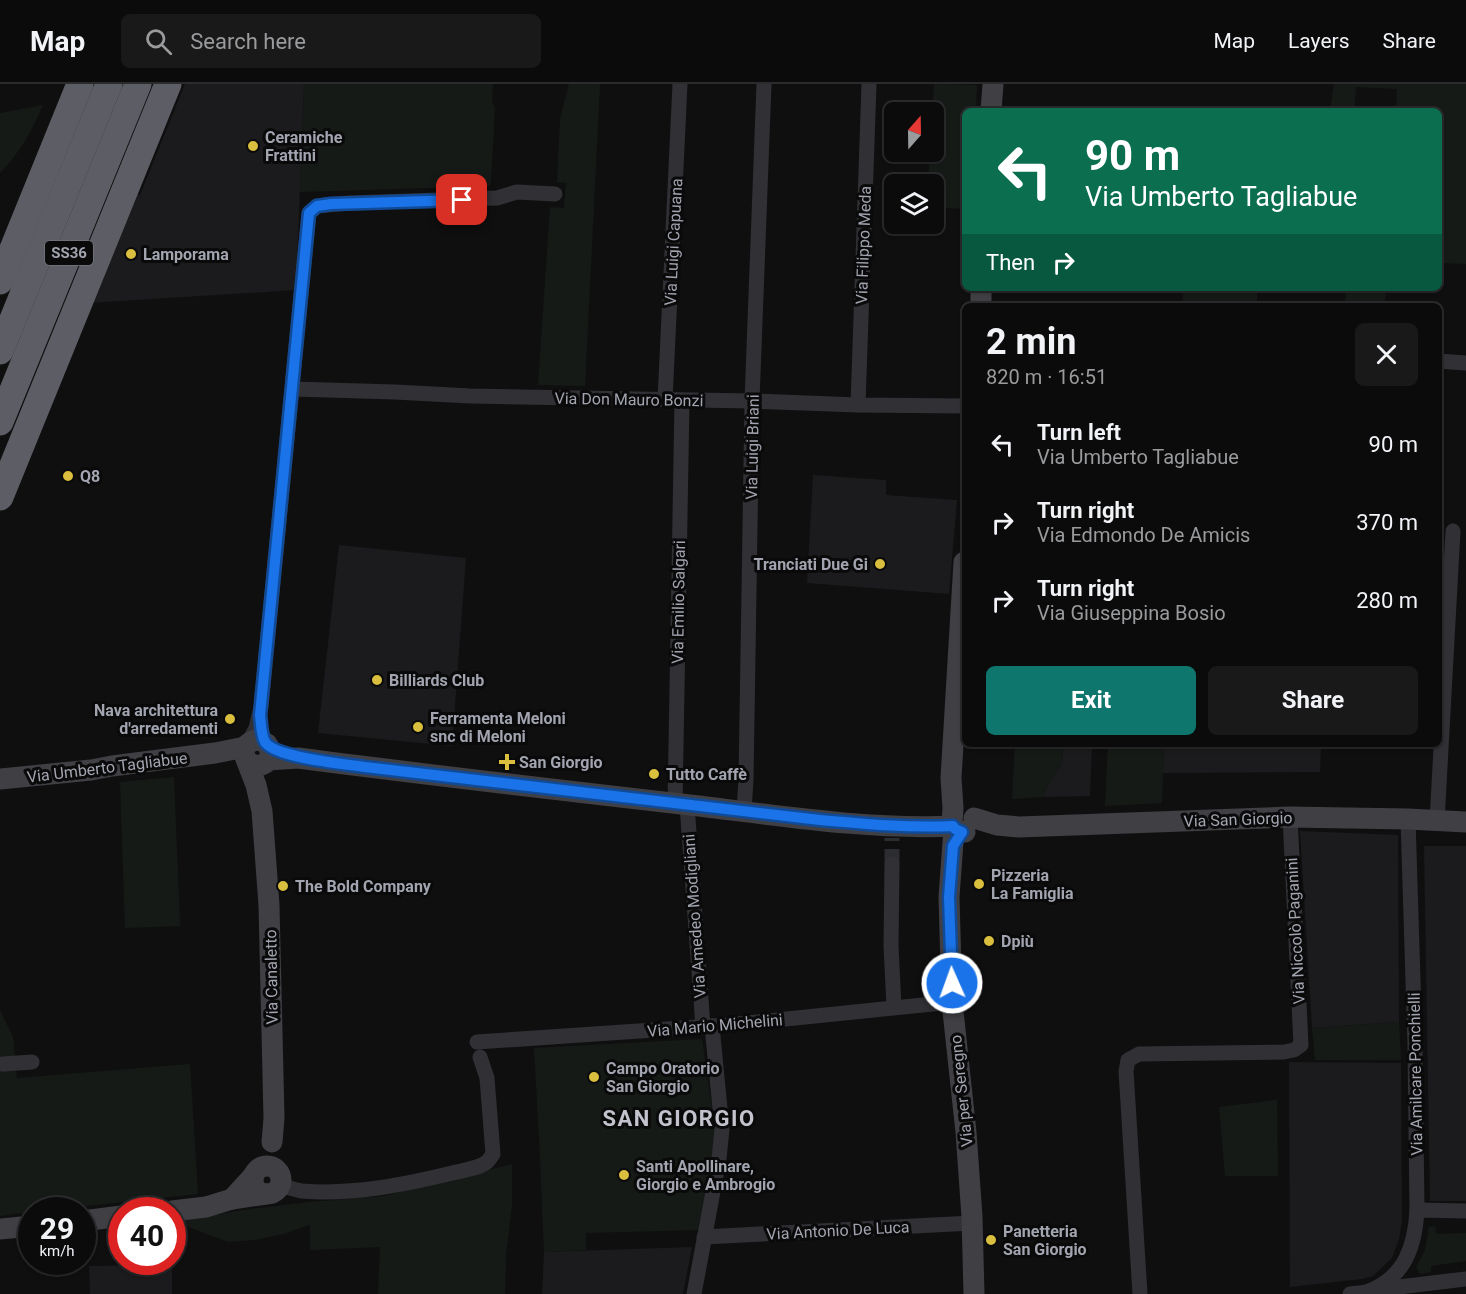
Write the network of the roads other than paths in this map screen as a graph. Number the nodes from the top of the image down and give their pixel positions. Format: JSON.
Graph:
{"nodes":[{"id":1,"x":80,"y":84,"type":"edge"},
{"id":2,"x":109,"y":84,"type":"edge"},
{"id":3,"x":138,"y":84,"type":"edge"},
{"id":4,"x":168,"y":84,"type":"edge"},
{"id":5,"x":680,"y":84,"type":"edge"},
{"id":6,"x":764,"y":84,"type":"edge"},
{"id":7,"x":868,"y":84,"type":"edge"},
{"id":8,"x":993,"y":84,"type":"edge"},
{"id":9,"x":991,"y":108,"type":"edge"},
{"id":10,"x":555,"y":194,"type":"dead end"},
{"id":11,"x":0,"y":281,"type":"edge"},
{"id":12,"x":0,"y":351,"type":"edge"},
{"id":13,"x":1442,"y":361,"type":"edge"},
{"id":14,"x":1466,"y":363,"type":"edge"},
{"id":15,"x":293,"y":389,"type":"junction"},
{"id":16,"x":665,"y":400,"type":"junction"},
{"id":17,"x":682,"y":401,"type":"junction"},
{"id":18,"x":752,"y":401,"type":"junction"},
{"id":19,"x":858,"y":405,"type":"junction"},
{"id":20,"x":962,"y":406,"type":"edge"},
{"id":21,"x":0,"y":422,"type":"edge"},
{"id":22,"x":0,"y":497,"type":"edge"},
{"id":23,"x":1452,"y":531,"type":"dead end"},
{"id":24,"x":962,"y":595,"type":"edge"},
{"id":25,"x":1442,"y":724,"type":"edge"},
{"id":26,"x":1441,"y":747,"type":"edge"},
{"id":27,"x":257,"y":753,"type":"junction"},
{"id":28,"x":0,"y":779,"type":"edge"},
{"id":29,"x":681,"y":804,"type":"junction"},
{"id":30,"x":744,"y":811,"type":"junction"},
{"id":31,"x":1290,"y":817,"type":"junction"},
{"id":32,"x":1408,"y":819,"type":"junction"},
{"id":33,"x":1437,"y":821,"type":"junction"},
{"id":34,"x":1466,"y":822,"type":"edge"},
{"id":35,"x":961,"y":823,"type":"junction"},
{"id":36,"x":892,"y":864,"type":"tunnel mouth"},
{"id":37,"x":952,"y":1002,"type":"junction"},
{"id":38,"x":894,"y":1007,"type":"junction"},
{"id":39,"x":707,"y":1027,"type":"junction"},
{"id":40,"x":32,"y":1062,"type":"dead end"},
{"id":41,"x":3,"y":1064,"type":"dead end"},
{"id":42,"x":272,"y":1142,"type":"junction"},
{"id":43,"x":256,"y":1173,"type":"junction"},
{"id":44,"x":275,"y":1184,"type":"junction"},
{"id":45,"x":232,"y":1199,"type":"junction"},
{"id":46,"x":186,"y":1209,"type":"edge"},
{"id":47,"x":1417,"y":1210,"type":"junction"},
{"id":48,"x":1466,"y":1211,"type":"edge"},
{"id":49,"x":972,"y":1223,"type":"junction"},
{"id":50,"x":18,"y":1227,"type":"edge"},
{"id":51,"x":0,"y":1229,"type":"edge"},
{"id":52,"x":704,"y":1237,"type":"junction"},
{"id":53,"x":1466,"y":1279,"type":"edge"},
{"id":54,"x":1368,"y":1291,"type":"junction"},
{"id":55,"x":694,"y":1294,"type":"edge"},
{"id":56,"x":974,"y":1294,"type":"edge"},
{"id":57,"x":1140,"y":1294,"type":"edge"},
{"id":58,"x":1350,"y":1294,"type":"edge"}],
"edges":[{"from":1,"to":11,"type":"highway"},
{"from":2,"to":12,"type":"highway","number":"SS36"},
{"from":3,"to":21,"type":"highway","number":"SS36"},
{"from":4,"to":22,"type":"highway"},
{"from":5,"to":16,"type":"street","name":"Via Luigi Capuana"},
{"from":6,"to":18,"type":"street","name":"Via Luigi Briani"},
{"from":7,"to":19,"type":"street","name":"Via Filippo Meda"},
{"from":8,"to":9,"type":"street"},
{"from":10,"to":15,"type":"street"},
{"from":13,"to":14,"type":"street"},
{"from":15,"to":16,"type":"street","name":"Via Don Mauro Bonzi"},
{"from":15,"to":27,"type":"street"},
{"from":16,"to":17,"type":"street","name":"Via Don Mauro Bonzi"},
{"from":17,"to":18,"type":"street","name":"Via Don Mauro Bonzi"},
{"from":17,"to":29,"type":"street","name":"Via Emilio Salgari"},
{"from":18,"to":19,"type":"street","name":"Via Don Mauro Bonzi"},
{"from":18,"to":30,"type":"street","name":"Via Luigi Briani"},
{"from":19,"to":20,"type":"street","name":"Via Don Mauro Bonzi"},
{"from":23,"to":25,"type":"street"},
{"from":24,"to":35,"type":"street","name":"Via per Seregno"},
{"from":26,"to":33,"type":"street"},
{"from":27,"to":28,"type":"street","name":"Via Umberto Tagliabue"},
{"from":27,"to":29,"type":"street","name":"Via Umberto Tagliabue"},
{"from":27,"to":42,"type":"street","name":"Via Canaletto"},
{"from":29,"to":30,"type":"street","name":"Via Umberto Tagliabue"},
{"from":29,"to":39,"type":"street","name":"Via Amedeo Modigliani"},
{"from":30,"to":35,"type":"street","name":"Via Umberto Tagliabue"},
{"from":31,"to":32,"type":"street","name":"Via San Giorgio"},
{"from":31,"to":35,"type":"street","name":"Via San Giorgio"},
{"from":31,"to":57,"type":"street","name":"Via Niccolò Paganini"},
{"from":32,"to":33,"type":"street","name":"Via San Giorgio"},
{"from":32,"to":47,"type":"street","name":"Via Amilcare Ponchielli"},
{"from":33,"to":34,"type":"street","name":"Via San Giorgio"},
{"from":35,"to":37,"type":"street","name":"Via per Seregno"},
{"from":36,"to":38,"type":"street"},
{"from":37,"to":38,"type":"street","name":"Via Mario Michelini"},
{"from":37,"to":49,"type":"street","name":"Via per Seregno"},
{"from":38,"to":39,"type":"street","name":"Via Mario Michelini"},
{"from":39,"to":44,"type":"street","name":"Via Mario Michelini"},
{"from":39,"to":52,"type":"street","name":"Via Amedeo Modigliani"},
{"from":40,"to":41,"type":"street"},
{"from":42,"to":43,"type":"street","name":"Via Canaletto"},
{"from":42,"to":44,"type":"street","name":"Via Canaletto"},
{"from":43,"to":44,"type":"street"},
{"from":43,"to":45,"type":"street","name":"Via Canaletto"},
{"from":44,"to":45,"type":"street"},
{"from":45,"to":46,"type":"street"},
{"from":47,"to":48,"type":"street"},
{"from":47,"to":54,"type":"street","name":"Via Amilcare Ponchielli"},
{"from":49,"to":52,"type":"street","name":"Via Antonio De Luca"},
{"from":49,"to":56,"type":"street","name":"Via per Seregno"},
{"from":50,"to":51,"type":"street"},
{"from":52,"to":55,"type":"street","name":"Via Amedeo Modigliani"},
{"from":53,"to":54,"type":"street"},
{"from":54,"to":58,"type":"street","name":"Via Amilcare Ponchielli"}]}
